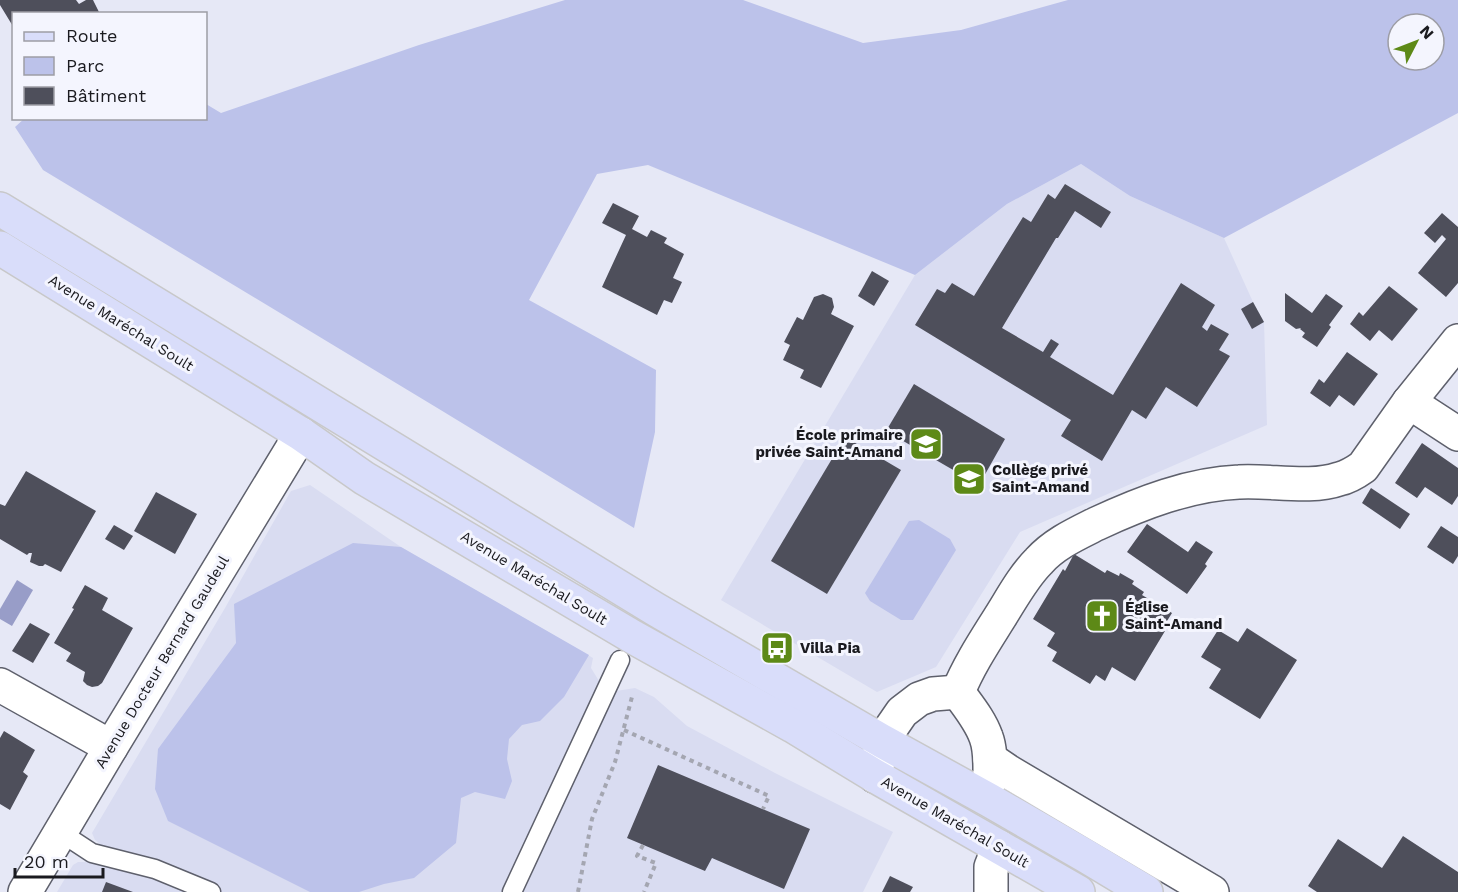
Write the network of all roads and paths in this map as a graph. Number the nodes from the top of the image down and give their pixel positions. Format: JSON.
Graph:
{"nodes":[{"id":1,"x":0,"y":209,"type":"edge"},
{"id":2,"x":0,"y":248,"type":"edge"},
{"id":3,"x":1458,"y":340,"type":"edge"},
{"id":4,"x":1410,"y":402,"type":"junction"},
{"id":5,"x":301,"y":434,"type":"junction"},
{"id":6,"x":1458,"y":434,"type":"edge"},
{"id":7,"x":620,"y":660,"type":"joint"},
{"id":8,"x":0,"y":684,"type":"edge"},
{"id":9,"x":958,"y":692,"type":"junction"},
{"id":10,"x":624,"y":730,"type":"junction"},
{"id":11,"x":882,"y":741,"type":"junction"},
{"id":12,"x":111,"y":747,"type":"junction"},
{"id":13,"x":990,"y":759,"type":"junction"},
{"id":14,"x":875,"y":776,"type":"junction"},
{"id":15,"x":989,"y":800,"type":"junction"},
{"id":16,"x":763,"y":809,"type":"dead end"},
{"id":17,"x":60,"y":832,"type":"junction"},
{"id":18,"x":643,"y":845,"type":"dead end"},
{"id":19,"x":999,"y":847,"type":"junction"},
{"id":20,"x":1086,"y":856,"type":"junction"},
{"id":21,"x":25,"y":892,"type":"edge"},
{"id":22,"x":211,"y":892,"type":"edge"},
{"id":23,"x":512,"y":892,"type":"edge"},
{"id":24,"x":578,"y":892,"type":"edge"},
{"id":25,"x":644,"y":892,"type":"edge"},
{"id":26,"x":991,"y":892,"type":"edge"},
{"id":27,"x":1079,"y":892,"type":"edge"},
{"id":28,"x":1146,"y":892,"type":"edge"},
{"id":29,"x":1212,"y":892,"type":"edge"}],
"edges":[{"from":1,"to":11,"type":"main road"},
{"from":2,"to":5,"type":"main road","name":"Avenue Maréchal Soult"},
{"from":3,"to":4,"type":"street"},
{"from":4,"to":6,"type":"street"},
{"from":4,"to":9,"type":"street"},
{"from":5,"to":12,"type":"street","name":"Avenue Docteur Bernard Gaudeul"},
{"from":5,"to":14,"type":"main road","name":"Avenue Maréchal Soult"},
{"from":7,"to":10,"type":"path"},
{"from":7,"to":23,"type":"lane"},
{"from":8,"to":12,"type":"street"},
{"from":9,"to":11,"type":"street"},
{"from":9,"to":13,"type":"street"},
{"from":10,"to":16,"type":"path"},
{"from":10,"to":24,"type":"path"},
{"from":11,"to":14,"type":"street"},
{"from":11,"to":15,"type":"main road"},
{"from":12,"to":17,"type":"street","name":"Avenue Docteur Bernard Gaudeul"},
{"from":13,"to":15,"type":"street"},
{"from":13,"to":29,"type":"street"},
{"from":14,"to":19,"type":"main road","name":"Avenue Maréchal Soult"},
{"from":15,"to":20,"type":"main road"},
{"from":17,"to":21,"type":"street","name":"Avenue Docteur Bernard Gaudeul"},
{"from":17,"to":22,"type":"lane"},
{"from":18,"to":25,"type":"path"},
{"from":19,"to":26,"type":"street"},
{"from":19,"to":27,"type":"main road","name":"Avenue Maréchal Soult"},
{"from":20,"to":27,"type":"street"},
{"from":20,"to":28,"type":"main road"}]}
